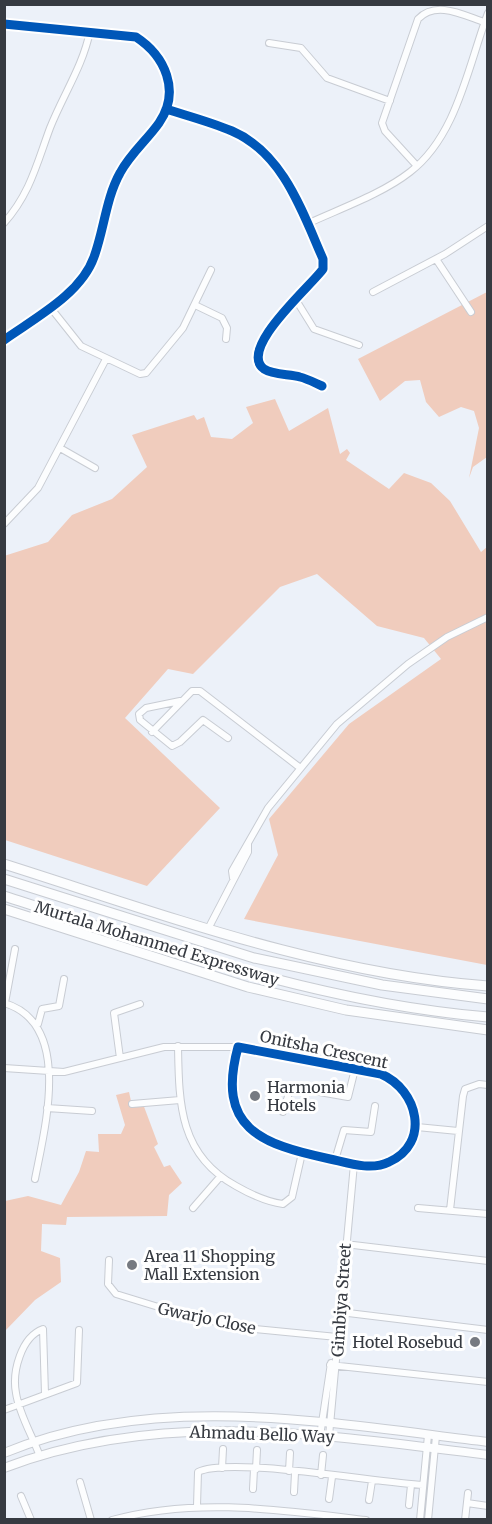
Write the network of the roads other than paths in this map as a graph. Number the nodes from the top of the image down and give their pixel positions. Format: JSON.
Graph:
{"nodes":[{"id":1,"x":488,"y":13,"type":"edge"},
{"id":2,"x":484,"y":22,"type":"junction"},
{"id":3,"x":4,"y":24,"type":"edge"},
{"id":4,"x":90,"y":31,"type":"junction"},
{"id":5,"x":269,"y":43,"type":"dead end"},
{"id":6,"x":390,"y":101,"type":"junction"},
{"id":7,"x":166,"y":109,"type":"junction"},
{"id":8,"x":417,"y":166,"type":"junction"},
{"id":9,"x":4,"y":223,"type":"edge"},
{"id":10,"x":308,"y":224,"type":"junction"},
{"id":11,"x":488,"y":226,"type":"edge"},
{"id":12,"x":436,"y":259,"type":"junction"},
{"id":13,"x":211,"y":270,"type":"dead end"},
{"id":14,"x":373,"y":292,"type":"dead end"},
{"id":15,"x":296,"y":300,"type":"junction"},
{"id":16,"x":195,"y":305,"type":"junction"},
{"id":17,"x":50,"y":307,"type":"junction"},
{"id":18,"x":471,"y":312,"type":"dead end"},
{"id":19,"x":226,"y":339,"type":"dead end"},
{"id":20,"x":4,"y":340,"type":"edge"},
{"id":21,"x":359,"y":345,"type":"dead end"},
{"id":22,"x":106,"y":359,"type":"junction"},
{"id":23,"x":322,"y":386,"type":"dead end"},
{"id":24,"x":60,"y":448,"type":"junction"},
{"id":25,"x":95,"y":468,"type":"dead end"},
{"id":26,"x":4,"y":524,"type":"edge"},
{"id":27,"x":488,"y":617,"type":"edge"},
{"id":28,"x":183,"y":700,"type":"junction"},
{"id":29,"x":152,"y":732,"type":"junction"},
{"id":30,"x":228,"y":738,"type":"dead end"},
{"id":31,"x":299,"y":768,"type":"junction"},
{"id":32,"x":4,"y":864,"type":"edge"},
{"id":33,"x":4,"y":879,"type":"edge"},
{"id":34,"x":4,"y":896,"type":"edge"},
{"id":35,"x":4,"y":909,"type":"edge"},
{"id":36,"x":208,"y":929,"type":"junction"},
{"id":37,"x":15,"y":949,"type":"dead end"},
{"id":38,"x":335,"y":962,"type":"junction"},
{"id":39,"x":64,"y":979,"type":"dead end"},
{"id":40,"x":382,"y":985,"type":"junction"},
{"id":41,"x":488,"y":986,"type":"edge"},
{"id":42,"x":339,"y":995,"type":"junction"},
{"id":43,"x":488,"y":999,"type":"edge"},
{"id":44,"x":301,"y":1000,"type":"junction"},
{"id":45,"x":5,"y":1003,"type":"edge"},
{"id":46,"x":140,"y":1004,"type":"dead end"},
{"id":47,"x":487,"y":1017,"type":"edge"},
{"id":48,"x":38,"y":1024,"type":"junction"},
{"id":49,"x":488,"y":1030,"type":"edge"},
{"id":50,"x":178,"y":1046,"type":"junction"},
{"id":51,"x":238,"y":1047,"type":"junction"},
{"id":52,"x":120,"y":1058,"type":"junction"},
{"id":53,"x":4,"y":1068,"type":"edge"},
{"id":54,"x":355,"y":1069,"type":"junction"},
{"id":55,"x":49,"y":1073,"type":"junction"},
{"id":56,"x":488,"y":1085,"type":"edge"},
{"id":57,"x":180,"y":1100,"type":"junction"},
{"id":58,"x":132,"y":1104,"type":"dead end"},
{"id":59,"x":375,"y":1106,"type":"dead end"},
{"id":60,"x":47,"y":1108,"type":"junction"},
{"id":61,"x":92,"y":1111,"type":"dead end"},
{"id":62,"x":283,"y":1112,"type":"dead end"},
{"id":63,"x":417,"y":1127,"type":"junction"},
{"id":64,"x":458,"y":1131,"type":"junction"},
{"id":65,"x":302,"y":1153,"type":"junction"},
{"id":66,"x":335,"y":1160,"type":"junction"},
{"id":67,"x":354,"y":1164,"type":"junction"},
{"id":68,"x":220,"y":1177,"type":"junction"},
{"id":69,"x":35,"y":1179,"type":"dead end"},
{"id":70,"x":193,"y":1208,"type":"dead end"},
{"id":71,"x":418,"y":1208,"type":"dead end"},
{"id":72,"x":450,"y":1210,"type":"junction"},
{"id":73,"x":488,"y":1214,"type":"edge"},
{"id":74,"x":345,"y":1244,"type":"junction"},
{"id":75,"x":109,"y":1260,"type":"dead end"},
{"id":76,"x":488,"y":1261,"type":"edge"},
{"id":77,"x":340,"y":1312,"type":"junction"},
{"id":78,"x":79,"y":1330,"type":"dead end"},
{"id":79,"x":488,"y":1330,"type":"edge"},
{"id":80,"x":337,"y":1337,"type":"junction"},
{"id":81,"x":334,"y":1363,"type":"junction"},
{"id":82,"x":488,"y":1382,"type":"edge"},
{"id":83,"x":45,"y":1394,"type":"junction"},
{"id":84,"x":18,"y":1404,"type":"junction"},
{"id":85,"x":4,"y":1410,"type":"edge"},
{"id":86,"x":326,"y":1423,"type":"junction"},
{"id":87,"x":432,"y":1435,"type":"junction"},
{"id":88,"x":325,"y":1436,"type":"junction"},
{"id":89,"x":34,"y":1442,"type":"junction"},
{"id":90,"x":488,"y":1442,"type":"edge"},
{"id":91,"x":431,"y":1448,"type":"junction"},
{"id":92,"x":222,"y":1449,"type":"dead end"},
{"id":93,"x":257,"y":1450,"type":"dead end"},
{"id":94,"x":4,"y":1453,"type":"edge"},
{"id":95,"x":290,"y":1453,"type":"dead end"},
{"id":96,"x":39,"y":1454,"type":"junction"},
{"id":97,"x":323,"y":1455,"type":"dead end"},
{"id":98,"x":488,"y":1455,"type":"edge"},
{"id":99,"x":4,"y":1468,"type":"edge"},
{"id":100,"x":222,"y":1468,"type":"junction"},
{"id":101,"x":255,"y":1469,"type":"junction"},
{"id":102,"x":292,"y":1472,"type":"junction"},
{"id":103,"x":321,"y":1475,"type":"junction"},
{"id":104,"x":332,"y":1477,"type":"junction"},
{"id":105,"x":372,"y":1481,"type":"junction"},
{"id":106,"x":80,"y":1482,"type":"dead end"},
{"id":107,"x":411,"y":1485,"type":"junction"},
{"id":108,"x":423,"y":1485,"type":"junction"},
{"id":109,"x":253,"y":1490,"type":"dead end"},
{"id":110,"x":294,"y":1492,"type":"dead end"},
{"id":111,"x":468,"y":1493,"type":"dead end"},
{"id":112,"x":21,"y":1496,"type":"dead end"},
{"id":113,"x":329,"y":1499,"type":"dead end"},
{"id":114,"x":369,"y":1500,"type":"dead end"},
{"id":115,"x":467,"y":1503,"type":"junction"},
{"id":116,"x":409,"y":1505,"type":"dead end"},
{"id":117,"x":197,"y":1506,"type":"junction"},
{"id":118,"x":488,"y":1506,"type":"edge"},
{"id":119,"x":30,"y":1520,"type":"edge"},
{"id":120,"x":91,"y":1520,"type":"edge"},
{"id":121,"x":112,"y":1520,"type":"edge"},
{"id":122,"x":366,"y":1520,"type":"edge"},
{"id":123,"x":420,"y":1520,"type":"edge"},
{"id":124,"x":428,"y":1520,"type":"edge"},
{"id":125,"x":465,"y":1520,"type":"edge"}],
"edges":[{"from":1,"to":2,"type":"street"},
{"from":2,"to":6,"type":"street"},
{"from":2,"to":8,"type":"street"},
{"from":3,"to":4,"type":"street"},
{"from":4,"to":7,"type":"street"},
{"from":4,"to":9,"type":"street"},
{"from":5,"to":6,"type":"street"},
{"from":6,"to":8,"type":"street"},
{"from":7,"to":10,"type":"street"},
{"from":7,"to":17,"type":"street"},
{"from":8,"to":10,"type":"street"},
{"from":10,"to":15,"type":"street"},
{"from":11,"to":12,"type":"street"},
{"from":12,"to":14,"type":"street"},
{"from":12,"to":18,"type":"street"},
{"from":13,"to":16,"type":"street"},
{"from":15,"to":21,"type":"street"},
{"from":15,"to":23,"type":"street"},
{"from":16,"to":19,"type":"street"},
{"from":16,"to":22,"type":"street"},
{"from":17,"to":20,"type":"street"},
{"from":17,"to":22,"type":"street"},
{"from":22,"to":24,"type":"street"},
{"from":24,"to":25,"type":"street"},
{"from":24,"to":26,"type":"street"},
{"from":27,"to":31,"type":"street"},
{"from":28,"to":29,"type":"street"},
{"from":28,"to":29,"type":"street"},
{"from":28,"to":31,"type":"street"},
{"from":29,"to":30,"type":"street"},
{"from":31,"to":36,"type":"street"},
{"from":32,"to":36,"type":"highway","name":"Murtala Mohammed Expressway"},
{"from":33,"to":40,"type":"highway","name":"Murtala Mohammed Expressway"},
{"from":34,"to":42,"type":"highway","name":"Murtala Mohammed Expressway"},
{"from":35,"to":44,"type":"highway","name":"Murtala Mohammed Expressway"},
{"from":36,"to":38,"type":"highway","name":"Murtala Mohammed Expressway"},
{"from":37,"to":45,"type":"street"},
{"from":38,"to":40,"type":"highway"},
{"from":38,"to":41,"type":"highway","name":"Murtala Mohammed Expressway"},
{"from":39,"to":48,"type":"street"},
{"from":40,"to":43,"type":"highway","name":"Murtala Mohammed Expressway"},
{"from":42,"to":44,"type":"highway"},
{"from":42,"to":47,"type":"highway","name":"Murtala Mohammed Expressway"},
{"from":44,"to":49,"type":"highway","name":"Murtala Mohammed Expressway"},
{"from":45,"to":48,"type":"street"},
{"from":46,"to":52,"type":"street"},
{"from":48,"to":55,"type":"street"},
{"from":50,"to":51,"type":"street"},
{"from":50,"to":52,"type":"street"},
{"from":50,"to":57,"type":"street"},
{"from":51,"to":54,"type":"street","name":"Onitsha Crescent"},
{"from":51,"to":65,"type":"street","name":"Onitsha Crescent"},
{"from":52,"to":55,"type":"street"},
{"from":53,"to":55,"type":"street"},
{"from":54,"to":62,"type":"street"},
{"from":54,"to":63,"type":"street","name":"Onitsha Crescent"},
{"from":55,"to":60,"type":"street"},
{"from":56,"to":64,"type":"street"},
{"from":57,"to":58,"type":"street"},
{"from":57,"to":68,"type":"street"},
{"from":59,"to":66,"type":"street"},
{"from":60,"to":61,"type":"street"},
{"from":60,"to":69,"type":"street"},
{"from":63,"to":64,"type":"street"},
{"from":63,"to":67,"type":"street","name":"Onitsha Crescent"},
{"from":64,"to":72,"type":"street"},
{"from":65,"to":66,"type":"street","name":"Onitsha Crescent"},
{"from":65,"to":68,"type":"street"},
{"from":66,"to":67,"type":"street","name":"Onitsha Crescent"},
{"from":67,"to":74,"type":"street","name":"Gimbiya Street"},
{"from":68,"to":70,"type":"street"},
{"from":71,"to":72,"type":"street"},
{"from":72,"to":73,"type":"street"},
{"from":74,"to":76,"type":"street"},
{"from":74,"to":77,"type":"street","name":"Gimbiya Street"},
{"from":75,"to":80,"type":"street","name":"Gwarjo Close"},
{"from":77,"to":79,"type":"street"},
{"from":77,"to":80,"type":"street","name":"Gimbiya Street"},
{"from":78,"to":83,"type":"street"},
{"from":80,"to":81,"type":"street","name":"Gimbiya Street"},
{"from":81,"to":82,"type":"street"},
{"from":81,"to":86,"type":"street","name":"Gimbiya Street"},
{"from":83,"to":84,"type":"street"},
{"from":83,"to":84,"type":"street"},
{"from":84,"to":85,"type":"street"},
{"from":84,"to":89,"type":"street"},
{"from":86,"to":87,"type":"main road","name":"Ahmadu Bello Way"},
{"from":86,"to":88,"type":"street","name":"Gimbiya Street"},
{"from":86,"to":89,"type":"main road","name":"Ahmadu Bello Way"},
{"from":87,"to":90,"type":"main road","name":"Ahmadu Bello Way"},
{"from":87,"to":91,"type":"street"},
{"from":88,"to":91,"type":"main road","name":"Ahmadu Bello Way"},
{"from":88,"to":96,"type":"main road","name":"Ahmadu Bello Way"},
{"from":89,"to":94,"type":"main road","name":"Ahmadu Bello Way"},
{"from":89,"to":96,"type":"street"},
{"from":91,"to":98,"type":"main road","name":"Ahmadu Bello Way"},
{"from":91,"to":108,"type":"street"},
{"from":91,"to":124,"type":"street"},
{"from":92,"to":100,"type":"street"},
{"from":93,"to":101,"type":"street"},
{"from":95,"to":102,"type":"street"},
{"from":96,"to":99,"type":"main road","name":"Ahmadu Bello Way"},
{"from":97,"to":103,"type":"street"},
{"from":100,"to":101,"type":"street"},
{"from":100,"to":117,"type":"street"},
{"from":101,"to":102,"type":"street"},
{"from":101,"to":109,"type":"street"},
{"from":102,"to":103,"type":"street"},
{"from":102,"to":110,"type":"street"},
{"from":103,"to":104,"type":"street"},
{"from":104,"to":105,"type":"street"},
{"from":104,"to":113,"type":"street"},
{"from":105,"to":107,"type":"street"},
{"from":105,"to":114,"type":"street"},
{"from":106,"to":120,"type":"street"},
{"from":107,"to":108,"type":"street"},
{"from":107,"to":116,"type":"street"},
{"from":108,"to":123,"type":"street"},
{"from":111,"to":115,"type":"street"},
{"from":112,"to":119,"type":"street"},
{"from":115,"to":118,"type":"street"},
{"from":115,"to":125,"type":"street"},
{"from":117,"to":121,"type":"street"},
{"from":117,"to":122,"type":"street"}]}
